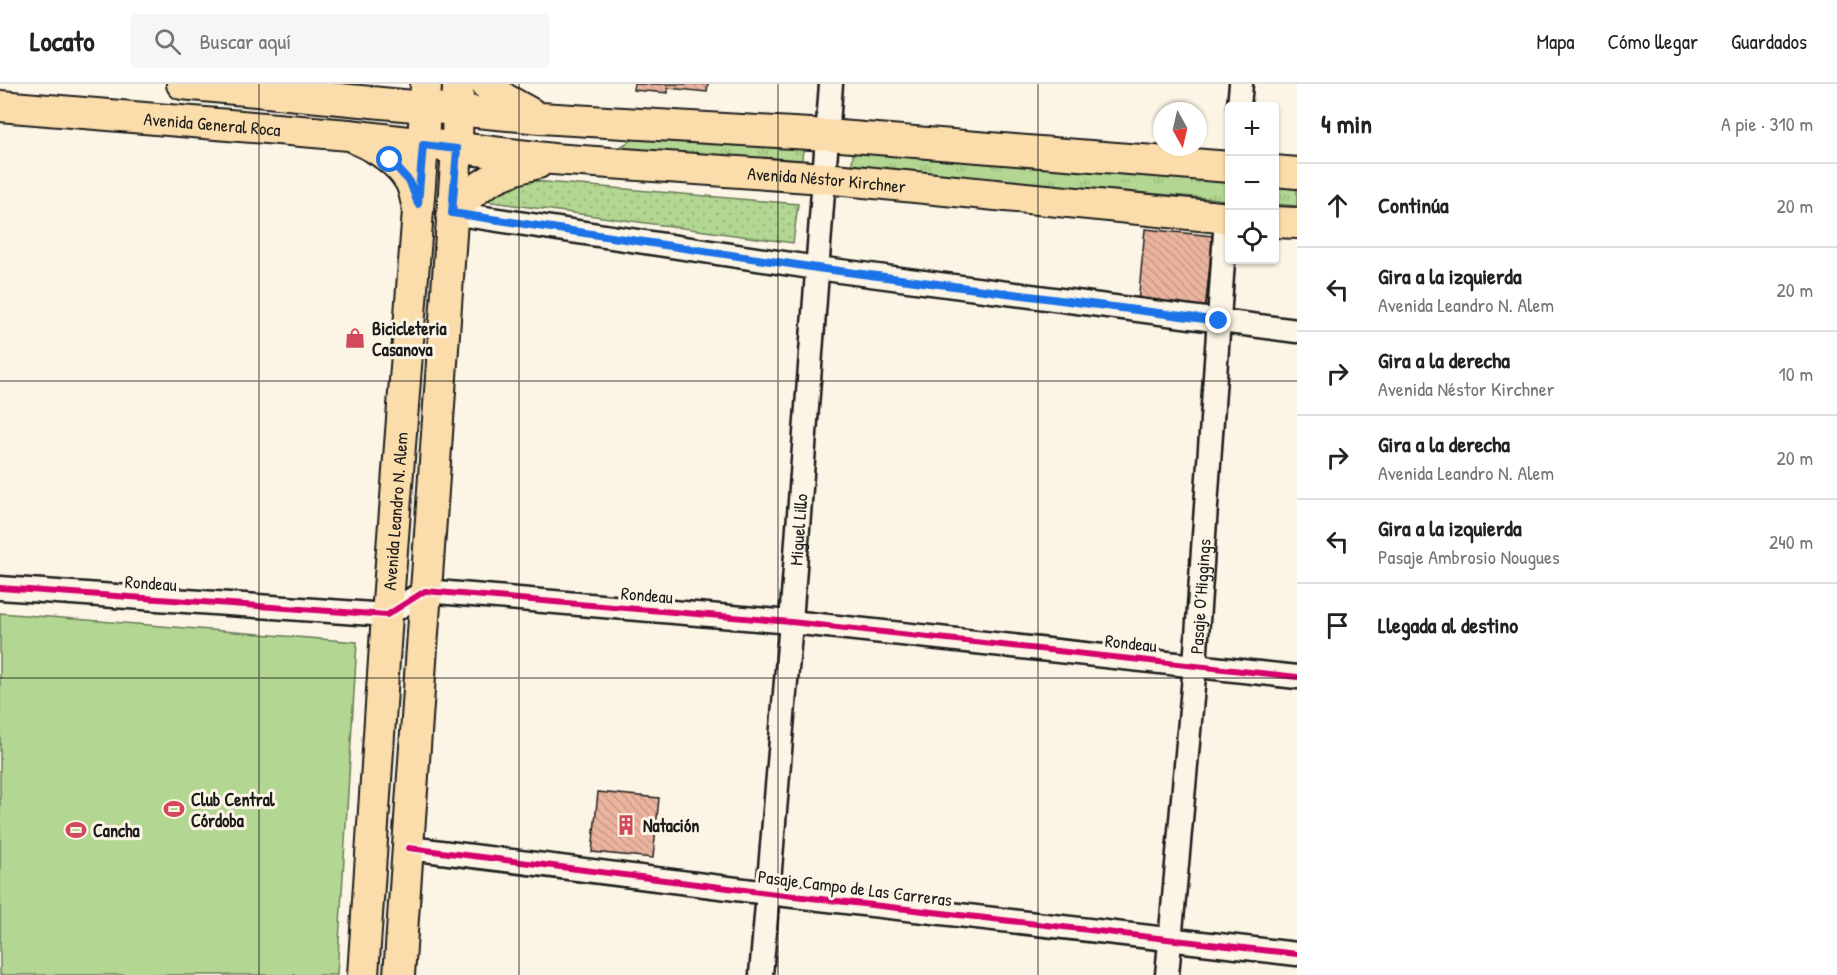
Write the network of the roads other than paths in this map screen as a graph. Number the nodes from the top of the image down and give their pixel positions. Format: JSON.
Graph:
{"nodes":[{"id":1,"x":182,"y":84,"type":"edge"},
{"id":2,"x":395,"y":84,"type":"edge"},
{"id":3,"x":486,"y":84,"type":"edge"},
{"id":4,"x":831,"y":84,"type":"edge"},
{"id":5,"x":1241,"y":84,"type":"edge"},
{"id":6,"x":425,"y":96,"type":"edge"},
{"id":7,"x":458,"y":98,"type":"edge"},
{"id":8,"x":350,"y":100,"type":"junction"},
{"id":9,"x":1239,"y":102,"type":"edge"},
{"id":10,"x":0,"y":106,"type":"edge"},
{"id":11,"x":540,"y":118,"type":"junction"},
{"id":12,"x":349,"y":135,"type":"junction"},
{"id":13,"x":827,"y":135,"type":"junction"},
{"id":14,"x":423,"y":145,"type":"junction"},
{"id":15,"x":457,"y":149,"type":"junction"},
{"id":16,"x":553,"y":159,"type":"junction"},
{"id":17,"x":1225,"y":167,"type":"edge"},
{"id":18,"x":1279,"y":171,"type":"edge"},
{"id":19,"x":1297,"y":173,"type":"edge"},
{"id":20,"x":824,"y":178,"type":"junction"},
{"id":21,"x":418,"y":204,"type":"junction"},
{"id":22,"x":452,"y":213,"type":"junction"},
{"id":23,"x":1225,"y":218,"type":"edge"},
{"id":24,"x":1279,"y":222,"type":"edge"},
{"id":25,"x":1297,"y":223,"type":"edge"},
{"id":26,"x":1225,"y":252,"type":"edge"},
{"id":27,"x":817,"y":268,"type":"junction"},
{"id":28,"x":1219,"y":321,"type":"junction"},
{"id":29,"x":1297,"y":331,"type":"edge"},
{"id":30,"x":0,"y":588,"type":"edge"},
{"id":31,"x":425,"y":591,"type":"junction"},
{"id":32,"x":387,"y":615,"type":"junction"},
{"id":33,"x":791,"y":622,"type":"junction"},
{"id":34,"x":1195,"y":665,"type":"junction"},
{"id":35,"x":1297,"y":677,"type":"edge"},
{"id":36,"x":409,"y":848,"type":"junction"},
{"id":37,"x":768,"y":893,"type":"junction"},
{"id":38,"x":1170,"y":940,"type":"junction"},
{"id":39,"x":1297,"y":954,"type":"edge"},
{"id":40,"x":363,"y":975,"type":"edge"},
{"id":41,"x":399,"y":975,"type":"edge"},
{"id":42,"x":761,"y":975,"type":"edge"},
{"id":43,"x":1167,"y":975,"type":"edge"}],
"edges":[{"from":1,"to":8,"type":"main road","name":"Avenida General Roca"},
{"from":2,"to":8,"type":"main road"},
{"from":3,"to":11,"type":"main road"},
{"from":4,"to":13,"type":"street","name":"Miguel Lillo"},
{"from":5,"to":9,"type":"street"},
{"from":6,"to":7,"type":"main road","name":"Avenida General Roca"},
{"from":6,"to":8,"type":"main road","name":"Avenida General Roca"},
{"from":6,"to":14,"type":"main road","name":"Avenida Leandro N. Alem"},
{"from":7,"to":11,"type":"main road"},
{"from":7,"to":15,"type":"main road","name":"Avenida Leandro N. Alem"},
{"from":10,"to":12,"type":"main road","name":"Avenida General Roca"},
{"from":11,"to":13,"type":"main road"},
{"from":12,"to":14,"type":"main road","name":"Avenida General Roca"},
{"from":12,"to":21,"type":"main road"},
{"from":13,"to":17,"type":"main road"},
{"from":13,"to":20,"type":"street","name":"Miguel Lillo"},
{"from":14,"to":15,"type":"main road","name":"Avenida Néstor Kirchner"},
{"from":14,"to":21,"type":"main road","name":"Avenida Leandro N. Alem"},
{"from":15,"to":16,"type":"main road","name":"Avenida Néstor Kirchner"},
{"from":15,"to":22,"type":"main road","name":"Avenida Leandro N. Alem"},
{"from":16,"to":20,"type":"main road","name":"Avenida Néstor Kirchner"},
{"from":16,"to":22,"type":"main road"},
{"from":18,"to":19,"type":"main road"},
{"from":20,"to":23,"type":"main road","name":"Avenida Néstor Kirchner"},
{"from":20,"to":27,"type":"street","name":"Miguel Lillo"},
{"from":21,"to":32,"type":"main road","name":"Avenida Leandro N. Alem"},
{"from":22,"to":27,"type":"street"},
{"from":22,"to":31,"type":"main road","name":"Avenida Leandro N. Alem"},
{"from":24,"to":25,"type":"main road"},
{"from":26,"to":28,"type":"street","name":"Pasaje O´Higgings"},
{"from":27,"to":28,"type":"street"},
{"from":27,"to":33,"type":"street","name":"Miguel Lillo"},
{"from":28,"to":29,"type":"street"},
{"from":28,"to":34,"type":"street","name":"Pasaje O´Higgings"},
{"from":30,"to":32,"type":"street","name":"Rondeau"},
{"from":31,"to":32,"type":"street"},
{"from":31,"to":33,"type":"street","name":"Rondeau"},
{"from":31,"to":36,"type":"main road","name":"Avenida Leandro N. Alem"},
{"from":32,"to":40,"type":"main road","name":"Avenida Leandro N. Alem"},
{"from":33,"to":34,"type":"street","name":"Rondeau"},
{"from":33,"to":37,"type":"street","name":"Miguel Lillo"},
{"from":34,"to":35,"type":"street","name":"Rondeau"},
{"from":34,"to":38,"type":"street","name":"Pasaje O´Higgings"},
{"from":36,"to":37,"type":"street","name":"Pasaje Campo de Las Carreras"},
{"from":36,"to":41,"type":"main road","name":"Avenida Leandro N. Alem"},
{"from":37,"to":38,"type":"street","name":"Pasaje Campo de Las Carreras"},
{"from":37,"to":42,"type":"street","name":"Miguel Lillo"},
{"from":38,"to":39,"type":"street","name":"Pasaje Campo de Las Carreras"},
{"from":38,"to":43,"type":"street","name":"Pasaje O´Higgings"}]}
